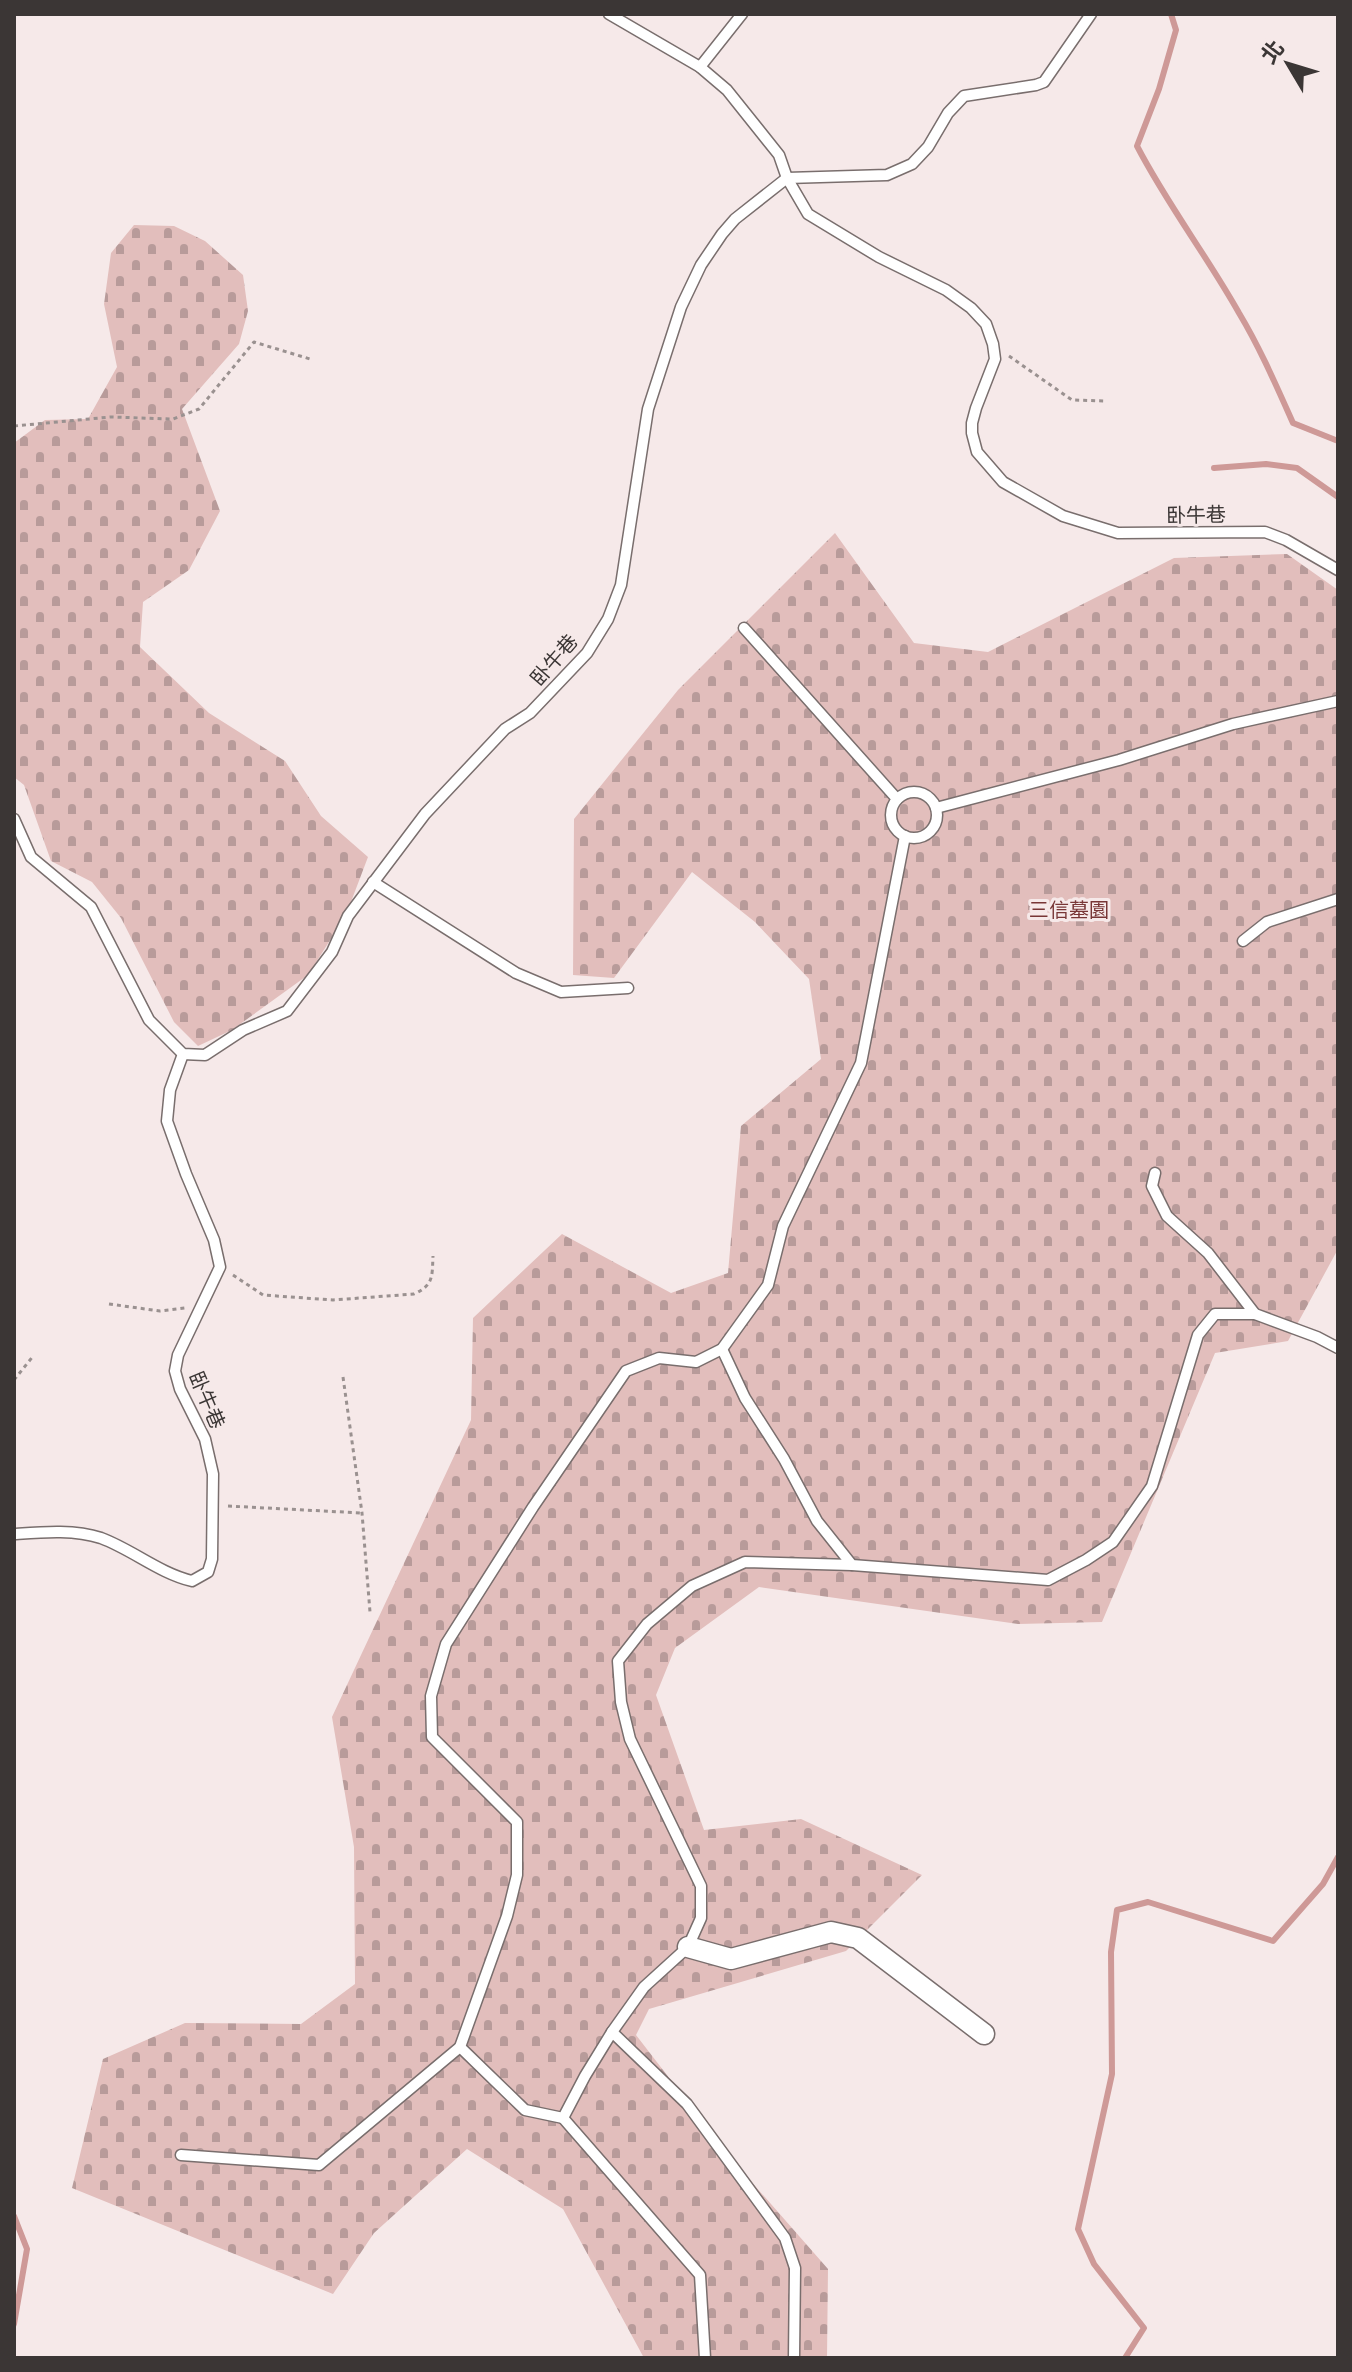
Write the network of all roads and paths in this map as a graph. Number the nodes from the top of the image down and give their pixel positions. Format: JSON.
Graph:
{"nodes":[{"id":1,"x":609,"y":14,"type":"edge"},
{"id":2,"x":742,"y":14,"type":"edge"},
{"id":3,"x":1091,"y":14,"type":"edge"},
{"id":4,"x":700,"y":67,"type":"junction"},
{"id":5,"x":787,"y":178,"type":"junction"},
{"id":6,"x":993,"y":344,"type":"junction"},
{"id":7,"x":310,"y":359,"type":"dead end"},
{"id":8,"x":1105,"y":401,"type":"dead end"},
{"id":9,"x":14,"y":426,"type":"edge"},
{"id":10,"x":1338,"y":570,"type":"edge"},
{"id":11,"x":744,"y":628,"type":"dead end"},
{"id":12,"x":1338,"y":701,"type":"edge"},
{"id":13,"x":897,"y":799,"type":"junction"},
{"id":14,"x":936,"y":808,"type":"junction"},
{"id":15,"x":14,"y":819,"type":"edge"},
{"id":16,"x":905,"y":836,"type":"junction"},
{"id":17,"x":373,"y":882,"type":"junction"},
{"id":18,"x":1338,"y":899,"type":"edge"},
{"id":19,"x":1243,"y":941,"type":"dead end"},
{"id":20,"x":628,"y":988,"type":"dead end"},
{"id":21,"x":183,"y":1054,"type":"junction"},
{"id":22,"x":1155,"y":1173,"type":"dead end"},
{"id":23,"x":433,"y":1256,"type":"dead end"},
{"id":24,"x":220,"y":1267,"type":"junction"},
{"id":25,"x":109,"y":1304,"type":"dead end"},
{"id":26,"x":201,"y":1306,"type":"junction"},
{"id":27,"x":1255,"y":1314,"type":"junction"},
{"id":28,"x":1338,"y":1348,"type":"edge"},
{"id":29,"x":722,"y":1349,"type":"junction"},
{"id":30,"x":34,"y":1355,"type":"dead end"},
{"id":31,"x":343,"y":1377,"type":"dead end"},
{"id":32,"x":14,"y":1380,"type":"edge"},
{"id":33,"x":212,"y":1506,"type":"junction"},
{"id":34,"x":362,"y":1513,"type":"junction"},
{"id":35,"x":14,"y":1534,"type":"edge"},
{"id":36,"x":852,"y":1565,"type":"junction"},
{"id":37,"x":370,"y":1612,"type":"dead end"},
{"id":38,"x":688,"y":1947,"type":"junction"},
{"id":39,"x":612,"y":2032,"type":"junction"},
{"id":40,"x":984,"y":2034,"type":"dead end"},
{"id":41,"x":460,"y":2047,"type":"junction"},
{"id":42,"x":563,"y":2118,"type":"junction"},
{"id":43,"x":181,"y":2155,"type":"dead end"},
{"id":44,"x":705,"y":2358,"type":"edge"},
{"id":45,"x":794,"y":2358,"type":"edge"}],
"edges":[{"from":1,"to":4,"type":"lane"},
{"from":2,"to":4,"type":"lane"},
{"from":3,"to":5,"type":"lane"},
{"from":4,"to":5,"type":"lane"},
{"from":5,"to":6,"type":"lane"},
{"from":5,"to":17,"type":"lane","name":"卧牛巷"},
{"from":6,"to":8,"type":"path"},
{"from":6,"to":10,"type":"lane","name":"卧牛巷"},
{"from":7,"to":9,"type":"path"},
{"from":11,"to":13,"type":"lane"},
{"from":12,"to":14,"type":"lane"},
{"from":13,"to":14,"type":"lane"},
{"from":13,"to":16,"type":"lane"},
{"from":14,"to":16,"type":"lane"},
{"from":15,"to":21,"type":"lane"},
{"from":16,"to":29,"type":"lane"},
{"from":17,"to":20,"type":"lane"},
{"from":17,"to":21,"type":"lane","name":"卧牛巷"},
{"from":18,"to":19,"type":"lane"},
{"from":21,"to":24,"type":"lane"},
{"from":22,"to":27,"type":"lane"},
{"from":23,"to":24,"type":"path"},
{"from":24,"to":26,"type":"lane","name":"卧牛巷"},
{"from":25,"to":26,"type":"path"},
{"from":26,"to":33,"type":"lane","name":"卧牛巷"},
{"from":27,"to":28,"type":"lane"},
{"from":27,"to":36,"type":"lane"},
{"from":29,"to":36,"type":"lane"},
{"from":29,"to":41,"type":"lane"},
{"from":30,"to":32,"type":"path"},
{"from":31,"to":34,"type":"path"},
{"from":33,"to":34,"type":"path"},
{"from":33,"to":35,"type":"lane","name":"卧牛巷"},
{"from":34,"to":37,"type":"path"},
{"from":36,"to":38,"type":"lane"},
{"from":38,"to":39,"type":"lane"},
{"from":38,"to":40,"type":"street"},
{"from":39,"to":42,"type":"lane"},
{"from":39,"to":45,"type":"lane"},
{"from":41,"to":42,"type":"lane"},
{"from":41,"to":43,"type":"lane"},
{"from":42,"to":44,"type":"lane"}]}
